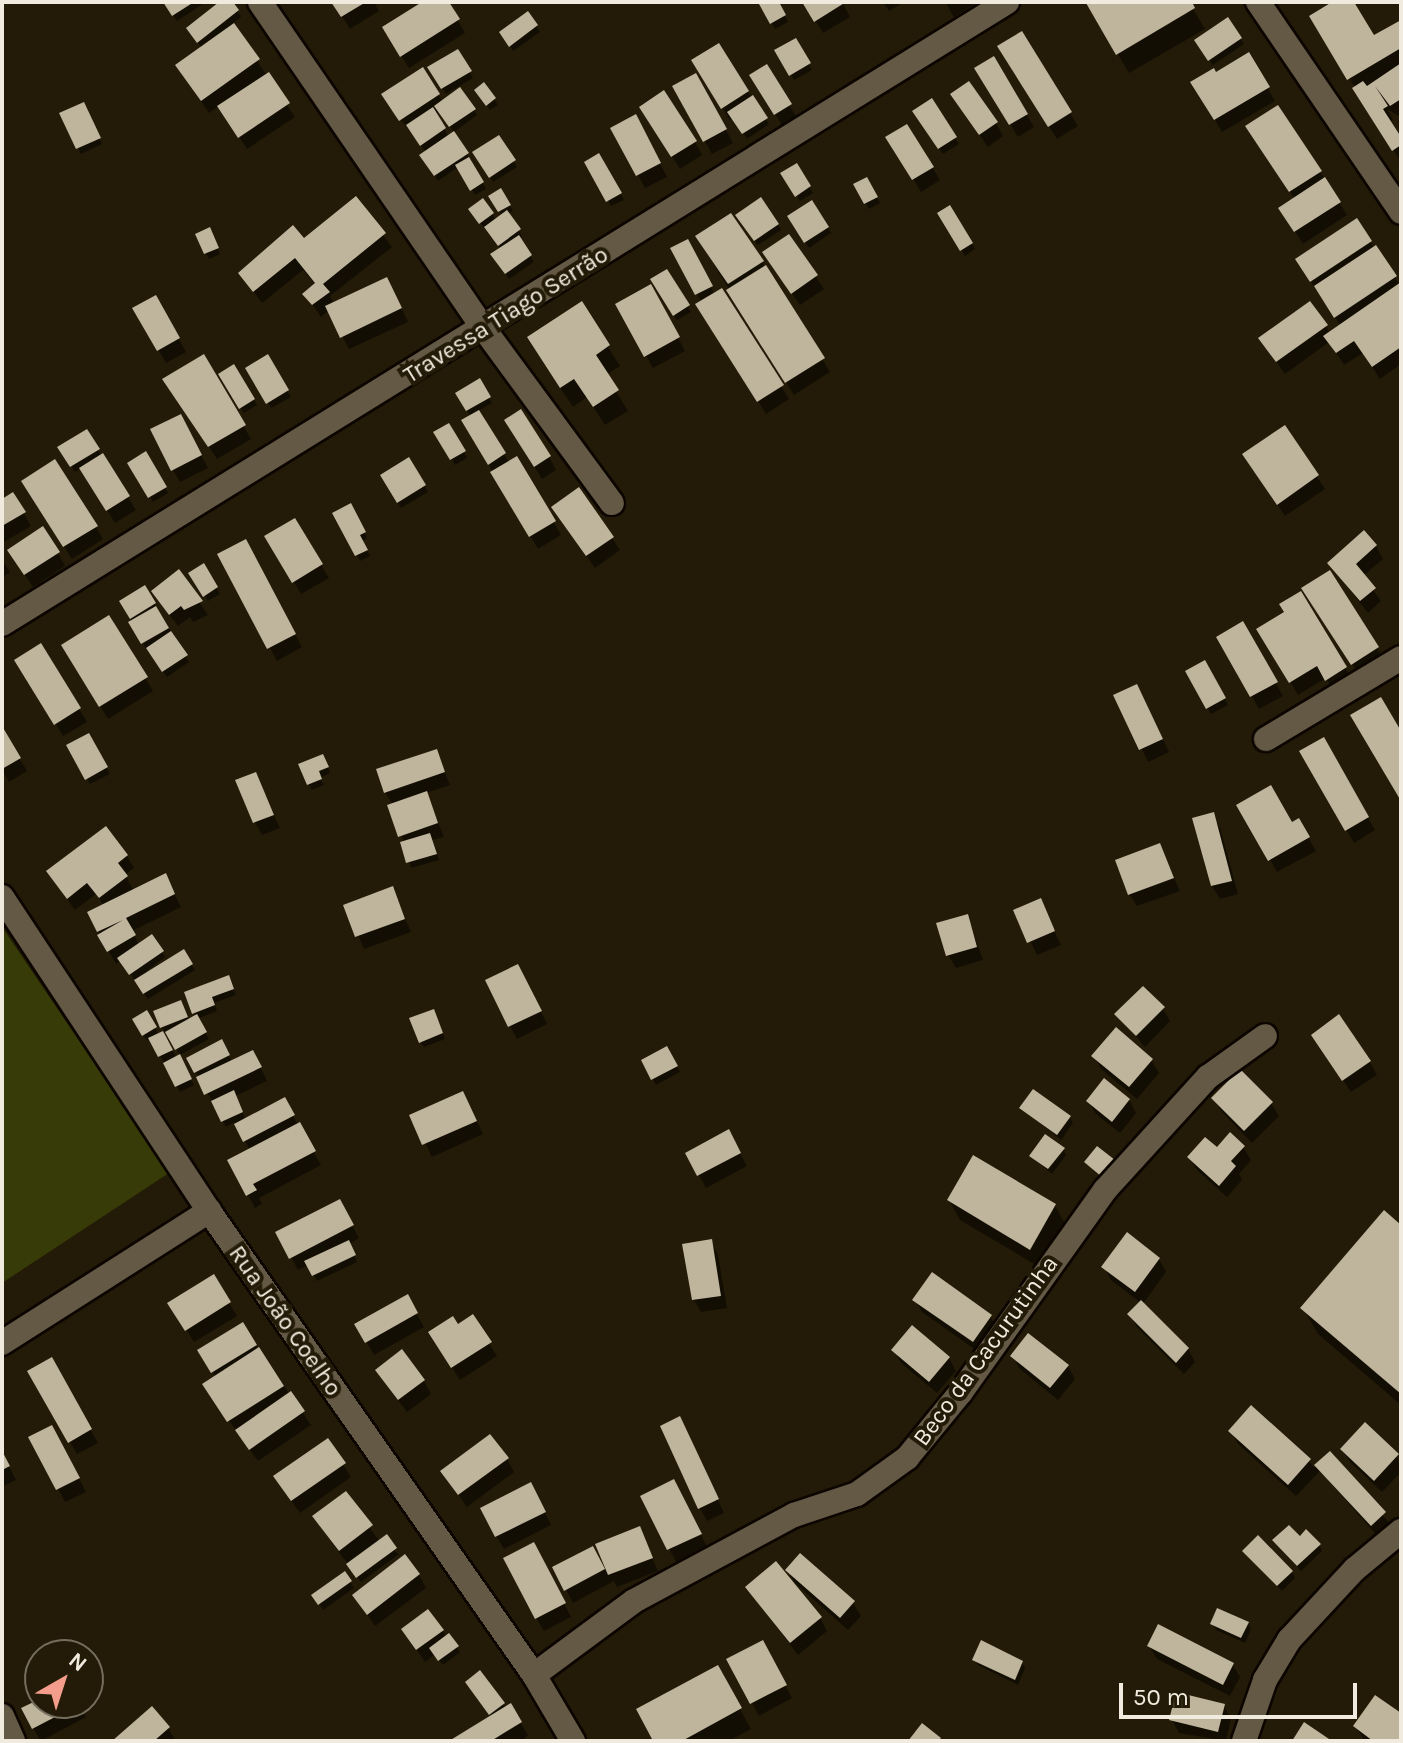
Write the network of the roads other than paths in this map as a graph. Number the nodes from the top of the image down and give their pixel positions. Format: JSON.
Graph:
{"nodes":[{"id":1,"x":260,"y":2,"type":"edge"},
{"id":2,"x":1007,"y":2,"type":"edge"},
{"id":3,"x":1258,"y":2,"type":"edge"},
{"id":4,"x":1401,"y":212,"type":"edge"},
{"id":5,"x":484,"y":329,"type":"junction"},
{"id":6,"x":612,"y":503,"type":"dead end"},
{"id":7,"x":2,"y":624,"type":"edge"},
{"id":8,"x":1401,"y":658,"type":"edge"},
{"id":9,"x":1266,"y":739,"type":"dead end"},
{"id":10,"x":2,"y":897,"type":"edge"},
{"id":11,"x":1265,"y":1036,"type":"dead end"},
{"id":12,"x":209,"y":1211,"type":"junction"},
{"id":13,"x":2,"y":1343,"type":"edge"},
{"id":14,"x":1401,"y":1531,"type":"edge"},
{"id":15,"x":534,"y":1675,"type":"junction"},
{"id":16,"x":2,"y":1716,"type":"edge"},
{"id":17,"x":13,"y":1741,"type":"edge"},
{"id":18,"x":573,"y":1741,"type":"edge"},
{"id":19,"x":1244,"y":1741,"type":"edge"}],
"edges":[{"from":1,"to":5,"type":"street"},
{"from":2,"to":5,"type":"street","name":"Travessa Tiago Serrão"},
{"from":3,"to":4,"type":"street"},
{"from":5,"to":6,"type":"street"},
{"from":5,"to":7,"type":"street","name":"Travessa Tiago Serrão"},
{"from":8,"to":9,"type":"street"},
{"from":10,"to":12,"type":"street","name":"Rua João Coelho"},
{"from":11,"to":15,"type":"street","name":"Beco da Cacurutinha"},
{"from":12,"to":13,"type":"street"},
{"from":12,"to":15,"type":"street","name":"Rua João Coelho"},
{"from":14,"to":19,"type":"street"},
{"from":15,"to":18,"type":"street","name":"Rua João Coelho"},
{"from":16,"to":17,"type":"street"}]}
